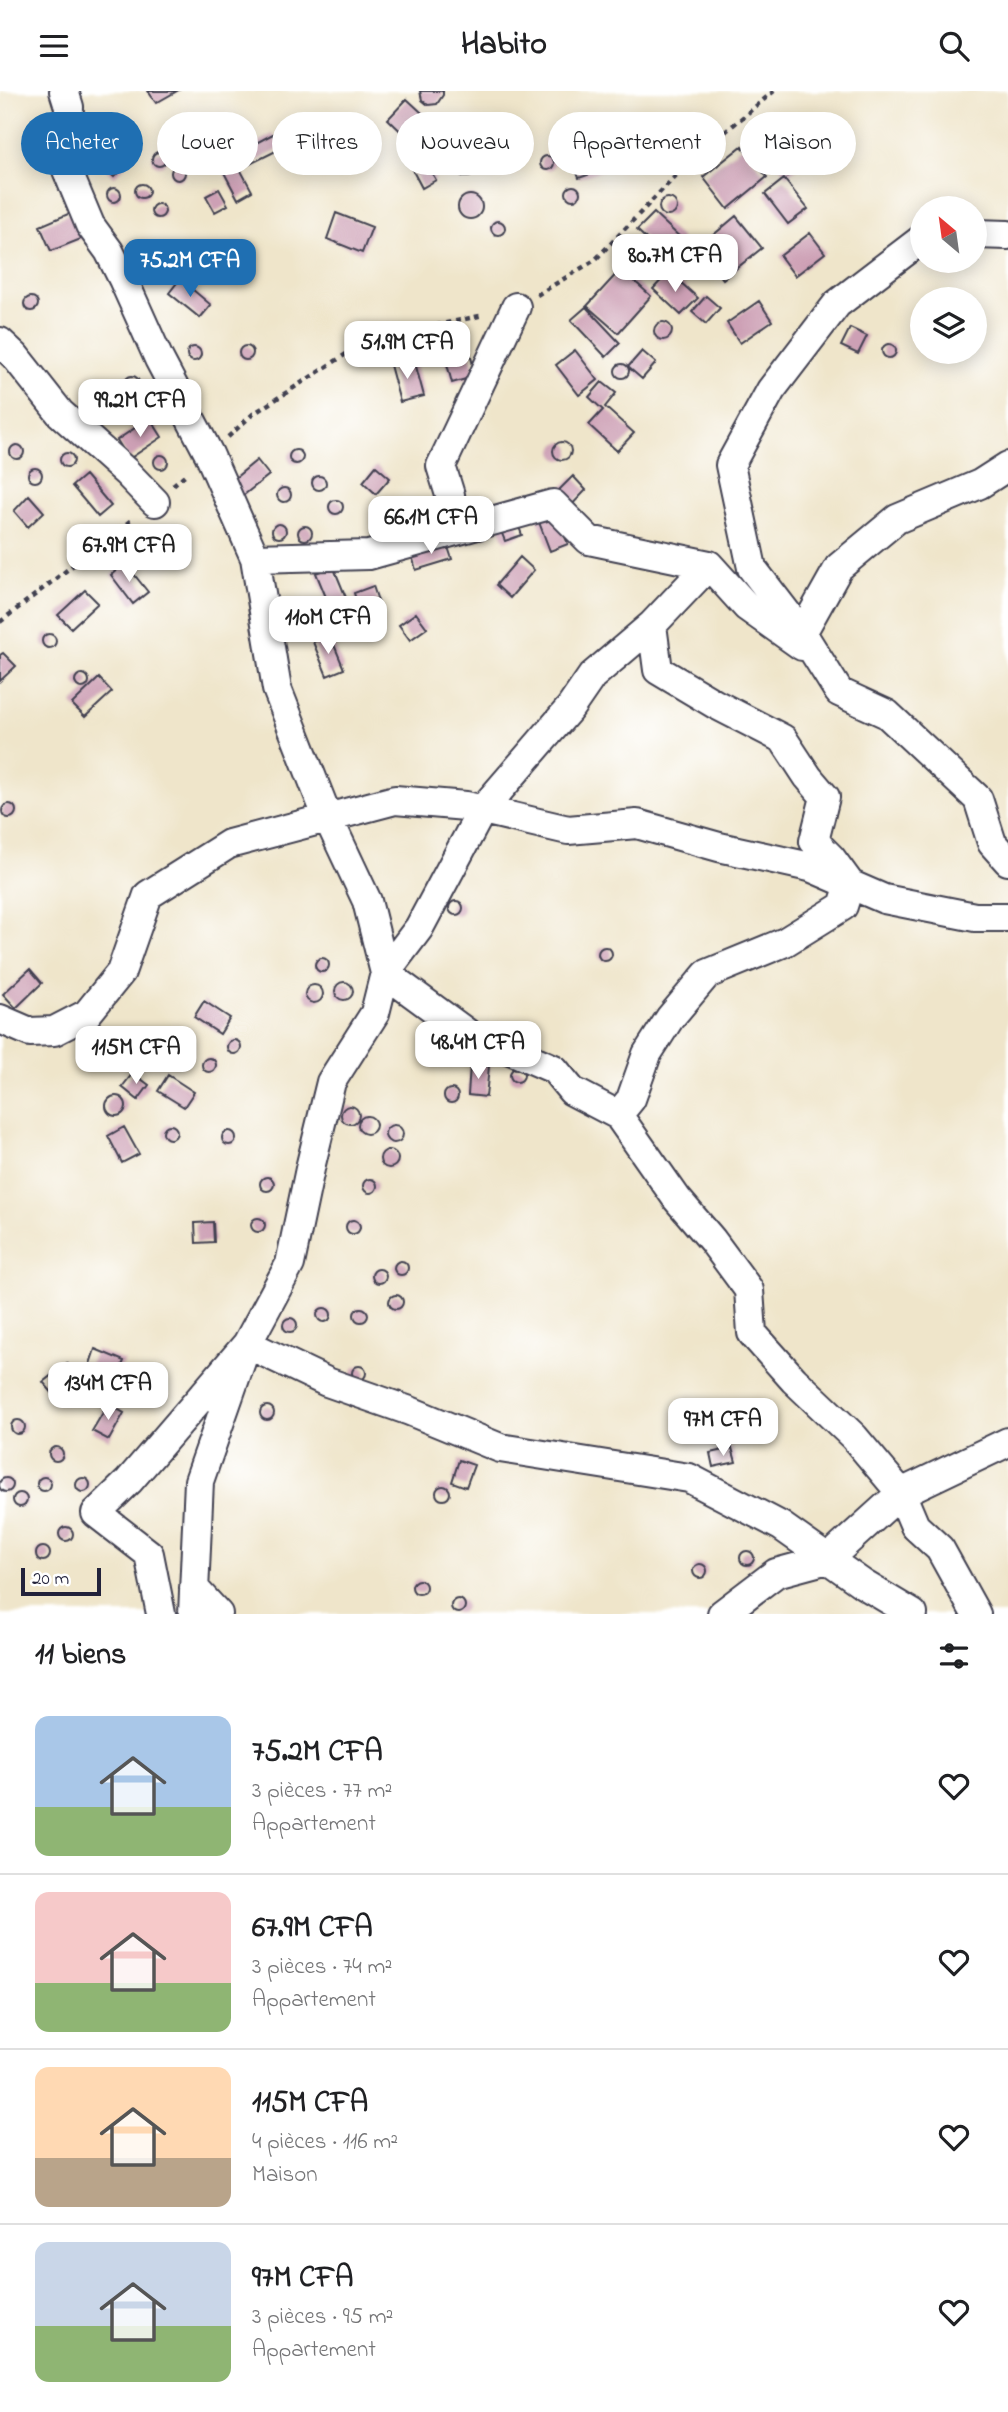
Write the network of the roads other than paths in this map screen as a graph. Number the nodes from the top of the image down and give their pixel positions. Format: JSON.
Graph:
{"nodes":[{"id":1,"x":64,"y":91,"type":"edge"},
{"id":2,"x":987,"y":234,"type":"edge"},
{"id":3,"x":1008,"y":235,"type":"edge"},
{"id":4,"x":910,"y":248,"type":"edge"},
{"id":5,"x":516,"y":307,"type":"road end"},
{"id":6,"x":0,"y":342,"type":"edge"},
{"id":7,"x":1008,"y":466,"type":"edge"},
{"id":8,"x":155,"y":502,"type":"road end"},
{"id":9,"x":455,"y":531,"type":"junction"},
{"id":10,"x":255,"y":558,"type":"junction"},
{"id":11,"x":709,"y":565,"type":"junction"},
{"id":12,"x":652,"y":625,"type":"junction"},
{"id":13,"x":809,"y":644,"type":"junction"},
{"id":14,"x":482,"y":810,"type":"junction"},
{"id":15,"x":327,"y":816,"type":"junction"},
{"id":16,"x":1008,"y":861,"type":"edge"},
{"id":17,"x":850,"y":884,"type":"junction"},
{"id":18,"x":1008,"y":917,"type":"edge"},
{"id":19,"x":385,"y":973,"type":"junction"},
{"id":20,"x":0,"y":1019,"type":"edge"},
{"id":21,"x":618,"y":1115,"type":"junction"},
{"id":22,"x":247,"y":1344,"type":"junction"},
{"id":23,"x":1008,"y":1442,"type":"edge"},
{"id":24,"x":901,"y":1493,"type":"junction"},
{"id":25,"x":828,"y":1559,"type":"junction"},
{"id":26,"x":193,"y":1601,"type":"edge"},
{"id":27,"x":161,"y":1614,"type":"edge"},
{"id":28,"x":218,"y":1614,"type":"edge"},
{"id":29,"x":722,"y":1614,"type":"edge"},
{"id":30,"x":913,"y":1614,"type":"edge"},
{"id":31,"x":976,"y":1614,"type":"edge"}],
"edges":[{"from":1,"to":10,"type":"street"},
{"from":2,"to":3,"type":"street"},
{"from":4,"to":13,"type":"street"},
{"from":5,"to":9,"type":"street"},
{"from":6,"to":8,"type":"street"},
{"from":7,"to":13,"type":"street"},
{"from":9,"to":10,"type":"street"},
{"from":9,"to":11,"type":"street"},
{"from":10,"to":15,"type":"street"},
{"from":11,"to":12,"type":"street"},
{"from":11,"to":13,"type":"street"},
{"from":12,"to":14,"type":"street"},
{"from":12,"to":17,"type":"street"},
{"from":13,"to":16,"type":"street"},
{"from":14,"to":15,"type":"street"},
{"from":14,"to":17,"type":"street"},
{"from":14,"to":19,"type":"street"},
{"from":15,"to":19,"type":"street"},
{"from":15,"to":20,"type":"street"},
{"from":17,"to":18,"type":"street"},
{"from":17,"to":21,"type":"street"},
{"from":19,"to":21,"type":"street"},
{"from":19,"to":22,"type":"street"},
{"from":21,"to":24,"type":"street"},
{"from":22,"to":25,"type":"street"},
{"from":22,"to":26,"type":"street"},
{"from":22,"to":27,"type":"street"},
{"from":23,"to":24,"type":"street"},
{"from":24,"to":25,"type":"street"},
{"from":24,"to":31,"type":"street"},
{"from":25,"to":29,"type":"street"},
{"from":25,"to":30,"type":"street"},
{"from":26,"to":28,"type":"street"}]}
